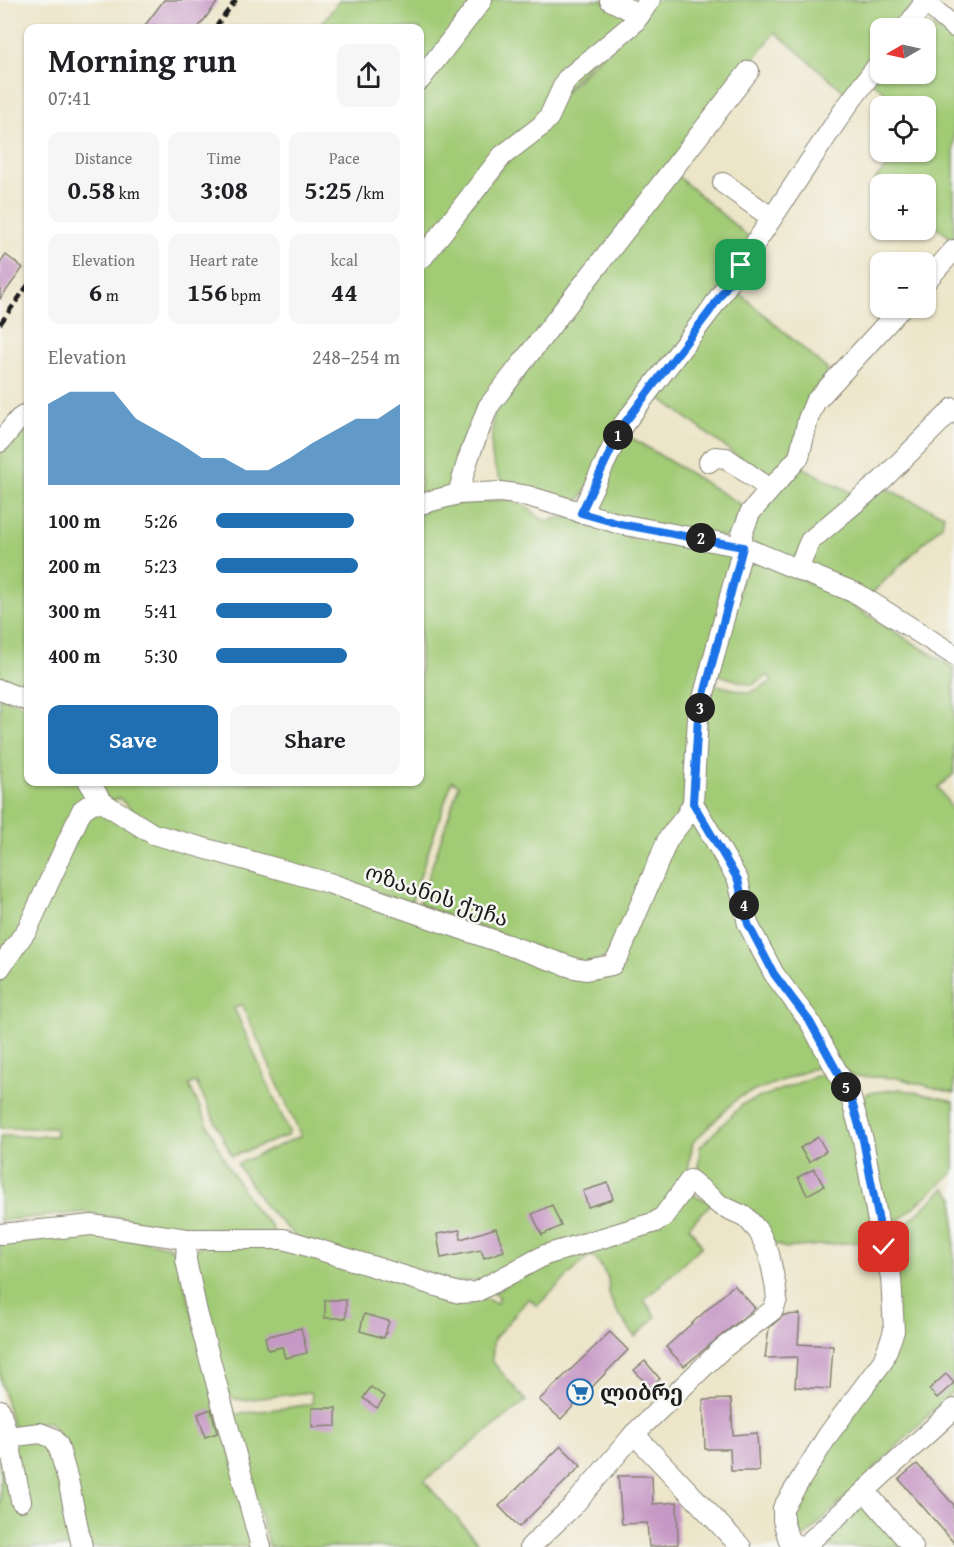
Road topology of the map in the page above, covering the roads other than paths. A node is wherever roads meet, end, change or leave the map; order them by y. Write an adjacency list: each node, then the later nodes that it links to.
1 (482, 0): 8 (street)
2 (610, 0): 4 (street)
3 (924, 1): 5 (street); 6 (street)
4 (645, 8): 13 (street)
5 (913, 18)
6 (954, 27)
7 (749, 71): 21 (street)
8 (424, 75)
9 (870, 75): 11 (street)
10 (723, 183): 11 (street)
11 (772, 218): 23 (street)
12 (954, 250): 14 (street)
13 (424, 256)
14 (936, 270)
15 (892, 318): 20 (street)
16 (954, 408): 25 (street)
17 (24, 416): 18 (street)
18 (0, 442)
19 (709, 462): 20 (street)
20 (770, 489): 24 (street)
21 (458, 494): 22 (street); 23 (street)
22 (424, 503)
23 (581, 513): 24 (street)
24 (743, 547): 25 (street); 31 (street)
25 (798, 569): 26 (street)
26 (954, 655)
27 (0, 690): 28 (street)
28 (24, 699)
29 (92, 786): 30 (street, ოზაანის ქუჩა)
30 (102, 802): 31 (street, ოზაანის ქუჩა); 32 (street)
31 (693, 803): 39 (street)
32 (0, 968)
33 (0, 1234): 34 (street)
34 (187, 1239): 37 (street); 42 (street)
35 (954, 1409): 39 (street)
36 (0, 1410): 38 (street)
37 (634, 1434): 43 (street); 44 (street)
38 (8, 1437): 40 (street); 41 (street)
39 (865, 1491): 45 (street)
40 (21, 1501)
41 (81, 1547)
42 (261, 1547)
43 (530, 1547)
44 (741, 1547)
45 (913, 1547)

